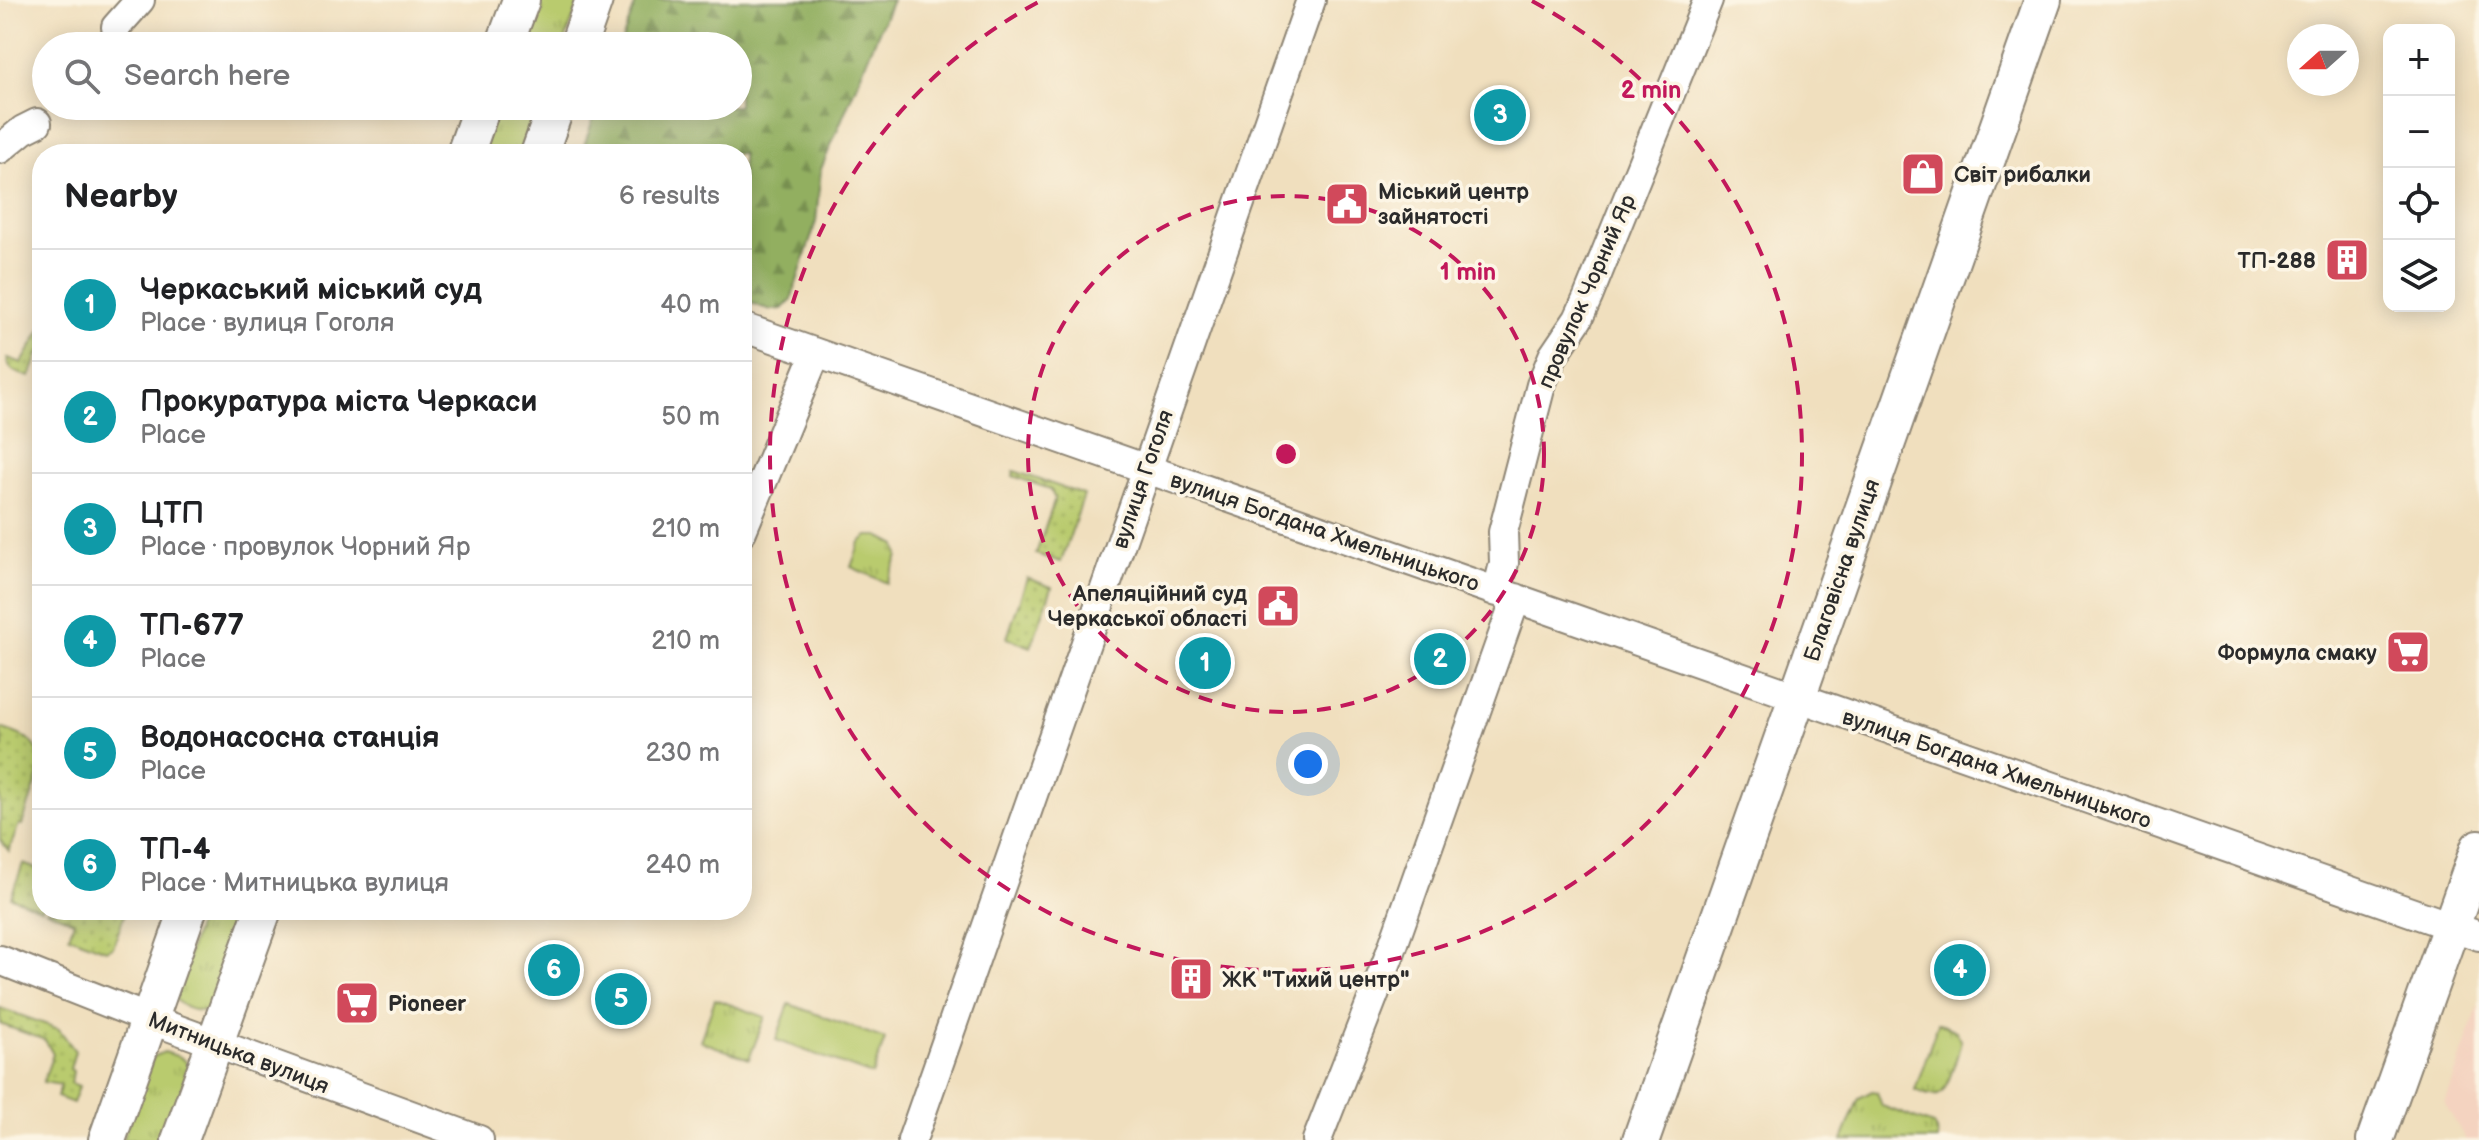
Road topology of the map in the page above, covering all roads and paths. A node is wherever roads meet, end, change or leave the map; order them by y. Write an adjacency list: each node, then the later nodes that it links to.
1 (140, 0): 7 (street)
2 (521, 0): 8 (main road)
3 (594, 0): 9 (main road)
4 (1311, 0): 18 (street, вулиця Гоголя)
5 (1708, 0): 20 (street, провулок Чорний Яр)
6 (2043, 0): 21 (main road, Благовісна вулиця)
7 (116, 27)
8 (509, 32)
9 (583, 32)
10 (477, 120): 13 (main road)
11 (551, 120): 14 (main road)
12 (37, 123): 15 (street)
13 (469, 144)
14 (543, 144)
15 (0, 149)
16 (752, 331): 17 (street, вулиця Богдана Хмельницького)
17 (816, 353): 18 (street, вулиця Богдана Хмельницького); 19 (street)
18 (1146, 468): 20 (street, вулиця Богдана Хмельницького); 32 (street, вулиця Гоголя)
19 (752, 507)
20 (1506, 595): 21 (street, вулиця Богдана Хмельницького); 33 (street)
21 (1796, 698): 25 (street, вулиця Богдана Хмельницького); 34 (main road, Благовісна вулиця)
22 (2479, 848): 25 (main road)
23 (184, 920): 27 (main road)
24 (259, 920): 28 (main road)
25 (2465, 931): 35 (main road)
26 (0, 960): 27 (street, Митницька вулиця)
27 (149, 1019): 28 (street, Митницька вулиця); 29 (main road)
28 (214, 1043): 30 (main road); 31 (street, Митницька вулиця)
29 (107, 1140)
30 (180, 1140)
31 (479, 1140)
32 (912, 1140)
33 (1317, 1140)
34 (1641, 1140)
35 (2375, 1140)

